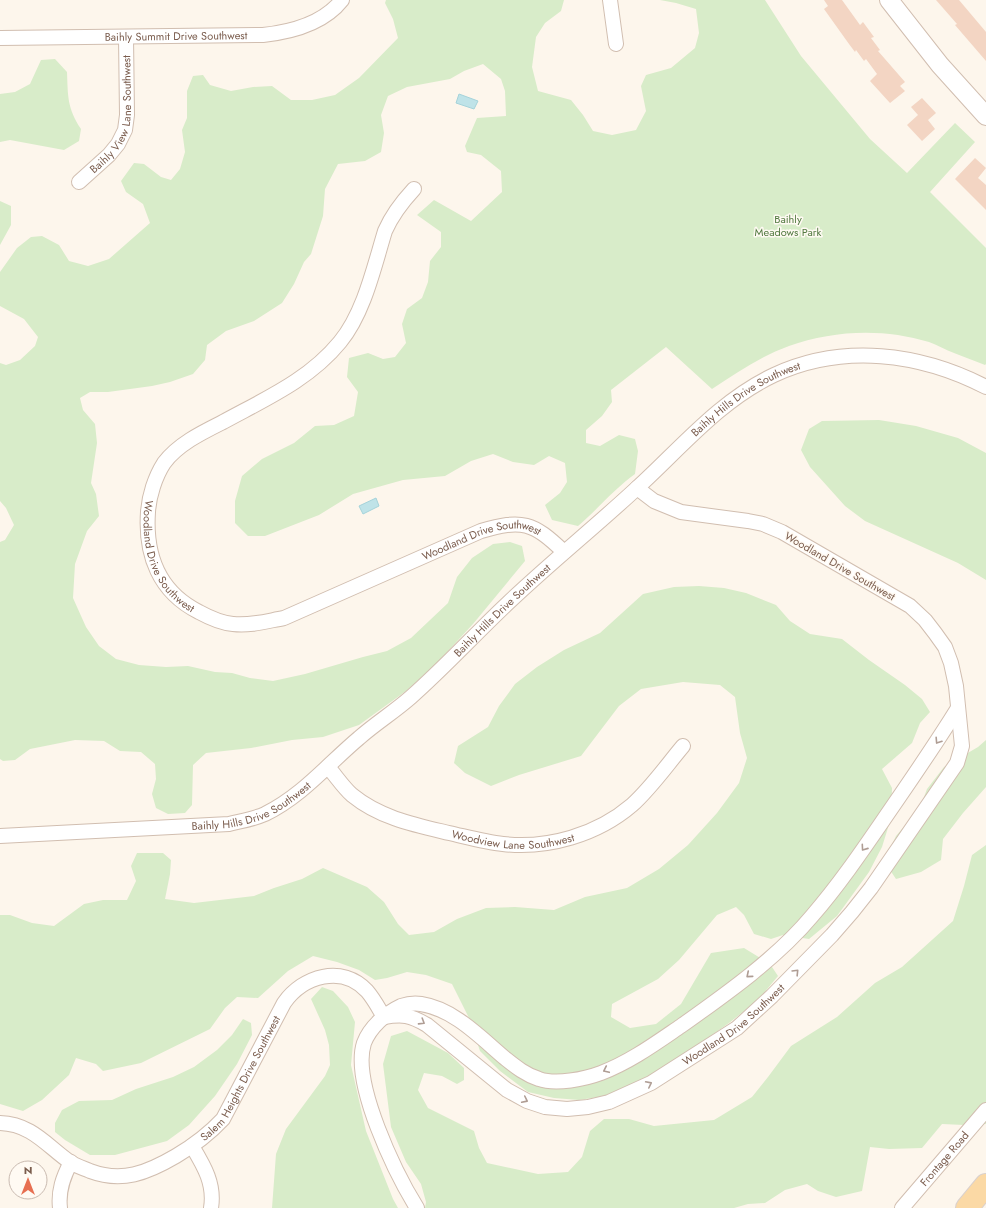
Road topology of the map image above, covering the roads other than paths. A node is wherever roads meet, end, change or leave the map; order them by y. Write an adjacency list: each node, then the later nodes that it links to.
1 (342, 0): 4 (street, Baihly Summit Drive Southwest)
2 (610, 0): 6 (street)
3 (889, 0): 7 (street)
4 (126, 37): 5 (street, Baihly Summit Drive Southwest); 8 (street, Baihly View Lane Southwest)
5 (0, 38)
6 (616, 44)
7 (986, 116)
8 (78, 182)
9 (414, 189): 12 (street, Woodland Drive Southwest)
10 (986, 387): 11 (street, Baihly Hills Drive Southwest)
11 (637, 488): 12 (street, Baihly Hills Drive Southwest); 13 (street, Woodland Drive Southwest)
12 (564, 552): 15 (street, Baihly Hills Drive Southwest)
13 (958, 708): 17 (street, one-way to 17); 17 (street, Woodland Drive Southwest, one-way to 13)
14 (683, 746): 15 (street, Woodview Lane Southwest)
15 (328, 767): 16 (street, Baihly Hills Drive Southwest)
16 (0, 836)
17 (384, 1017): 20 (street, Salem Heights Drive Southwest); 25 (street)
18 (986, 1110): 26 (street, Frontage Road)
19 (0, 1123): 21 (street, Salem Heights Drive Southwest)
20 (192, 1146): 21 (street, Salem Heights Drive Southwest); 24 (street)
21 (71, 1162): 23 (street)
22 (986, 1185): 27 (main road)
23 (60, 1208)
24 (211, 1208)
25 (417, 1208)
26 (902, 1208)
27 (967, 1208)

